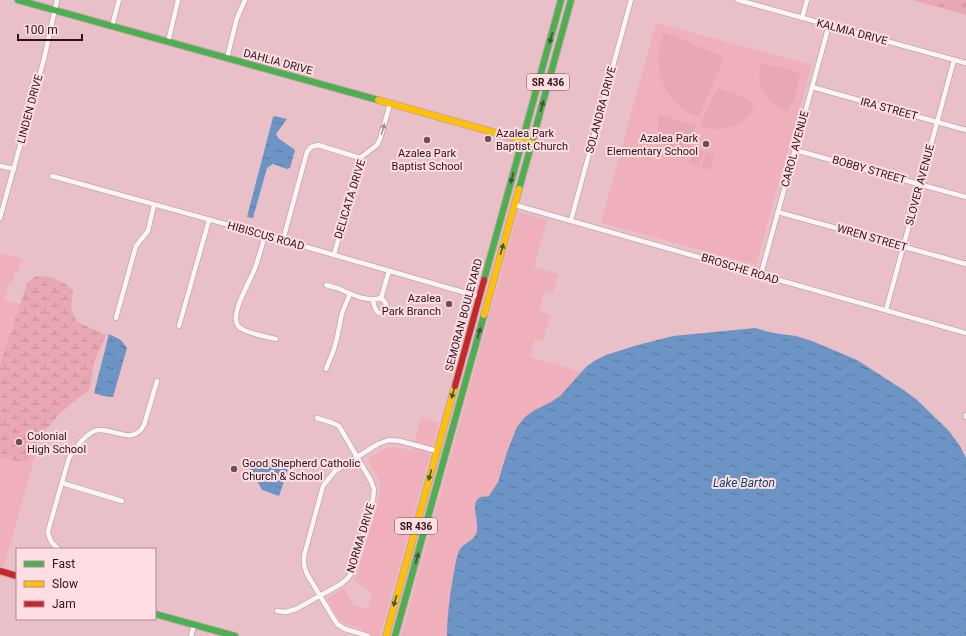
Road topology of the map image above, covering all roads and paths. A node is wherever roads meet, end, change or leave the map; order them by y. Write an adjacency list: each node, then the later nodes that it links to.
1 (18, 0): 12 (main road, DAHLIA DRIVE)
2 (58, 0): 12 (street, LINDEN DRIVE)
3 (118, 0): 15 (street)
4 (178, 0): 16 (street)
5 (245, 0): 17 (street)
6 (561, 0): 24 (main road, SEMORAN BOULEVARD / SR 436, one-way to 24)
7 (571, 0): 25 (main road, SEMORAN BOULEVARD / SR 436, one-way to 7)
8 (631, 0): 38 (street, SOLANDRA DRIVE)
9 (738, 0): 11 (street, KALMIA DRIVE)
10 (807, 0): 13 (street)
11 (747, 1): 13 (street, KALMIA DRIVE)
12 (55, 11): 15 (main road, DAHLIA DRIVE); 29 (street, LINDEN DRIVE)
13 (802, 18): 14 (street, KALMIA DRIVE)
14 (829, 25): 18 (street, KALMIA DRIVE); 20 (street, CAROL AVENUE)
15 (112, 26): 16 (main road, DAHLIA DRIVE)
16 (168, 42): 17 (main road, DAHLIA DRIVE)
17 (227, 58): 21 (main road, DAHLIA DRIVE)
18 (954, 60): 19 (street, KALMIA DRIVE); 22 (street, SLOVER AVENUE)
19 (966, 63)
20 (812, 87): 22 (street, IRA STREET); 26 (street, CAROL AVENUE)
21 (390, 104): 24 (main road, DAHLIA DRIVE); 27 (street, DELICATA DRIVE, one-way to 21)
22 (937, 122): 23 (street, IRA STREET); 31 (street, SLOVER AVENUE)
23 (966, 130)
24 (522, 141): 25 (main road, DAHLIA DRIVE); 45 (main road, SEMORAN BOULEVARD / SR 436, one-way to 45)
25 (532, 143): 34 (main road, SEMORAN BOULEVARD / SR 436)
26 (795, 150): 31 (street, BOBBY STREET); 35 (street, CAROL AVENUE)
27 (360, 158): 40 (street); 42 (street, DELICATA DRIVE)
28 (0, 166): 29 (street)
29 (14, 169): 36 (street, LINDEN DRIVE)
30 (52, 176): 33 (street, HIBISCUS ROAD)
31 (920, 184): 32 (street, BOBBY STREET); 41 (street, SLOVER AVENUE)
32 (966, 197)
33 (154, 205): 37 (street, HIBISCUS ROAD); 54 (street)
34 (515, 205): 38 (street, BROSCHE ROAD); 49 (main road, SEMORAN BOULEVARD / SR 436, one-way to 34)
35 (778, 212): 41 (street, WREN STREET); 46 (street, CAROL AVENUE)
36 (0, 218)
37 (209, 220): 39 (street, HIBISCUS ROAD); 56 (street)
38 (571, 220): 46 (street, BROSCHE ROAD)
39 (265, 235): 40 (street, HIBISCUS ROAD); 58 (street)
40 (282, 240): 42 (street, HIBISCUS ROAD)
41 (903, 247): 43 (street, WREN STREET); 53 (street, SLOVER AVENUE)
42 (334, 255): 44 (street, HIBISCUS ROAD)
43 (966, 264)
44 (389, 271): 50 (street, HIBISCUS ROAD); 51 (street)
45 (486, 274): 49 (main road); 50 (main road, SEMORAN BOULEVARD / SR 436)
46 (761, 274): 53 (street, BROSCHE ROAD)
47 (326, 285): 48 (street)
48 (350, 294): 52 (street); 59 (street)
49 (489, 296): 55 (main road, SEMORAN BOULEVARD / SR 436)
50 (480, 297): 55 (main road); 62 (main road, SEMORAN BOULEVARD / SR 436, one-way to 62)
51 (381, 298): 52 (street); 52 (street)
52 (373, 300)
53 (886, 310): 57 (street, BROSCHE ROAD)
54 (116, 318)
55 (483, 320): 64 (main road, SEMORAN BOULEVARD / SR 436, one-way to 55)
56 (180, 326)
57 (966, 332)
58 (276, 339)
59 (326, 369)
60 (157, 381): 67 (street)
61 (317, 418): 65 (street, NORMA DRIVE)
62 (440, 438): 63 (main road, SEMORAN BOULEVARD / SR 436); 64 (main road)
63 (437, 451): 65 (street); 66 (main road); 79 (main road, SEMORAN BOULEVARD / SR 436, one-way to 79)
64 (446, 453): 66 (main road, SEMORAN BOULEVARD / SR 436)
65 (358, 457): 72 (street, NORMA DRIVE); 72 (street)
66 (442, 467): 80 (main road, SEMORAN BOULEVARD / SR 436, one-way to 66)
67 (62, 483): 68 (street); 69 (street)
68 (122, 501)
69 (57, 548)
70 (0, 571): 71 (main road)
71 (16, 576)
72 (320, 596): 73 (street, NORMA DRIVE); 78 (street)
73 (278, 611)
74 (156, 614): 75 (main road)
75 (194, 625): 76 (street); 77 (main road)
76 (191, 636)
77 (235, 636)
78 (368, 636)
79 (386, 636)
80 (395, 636)

